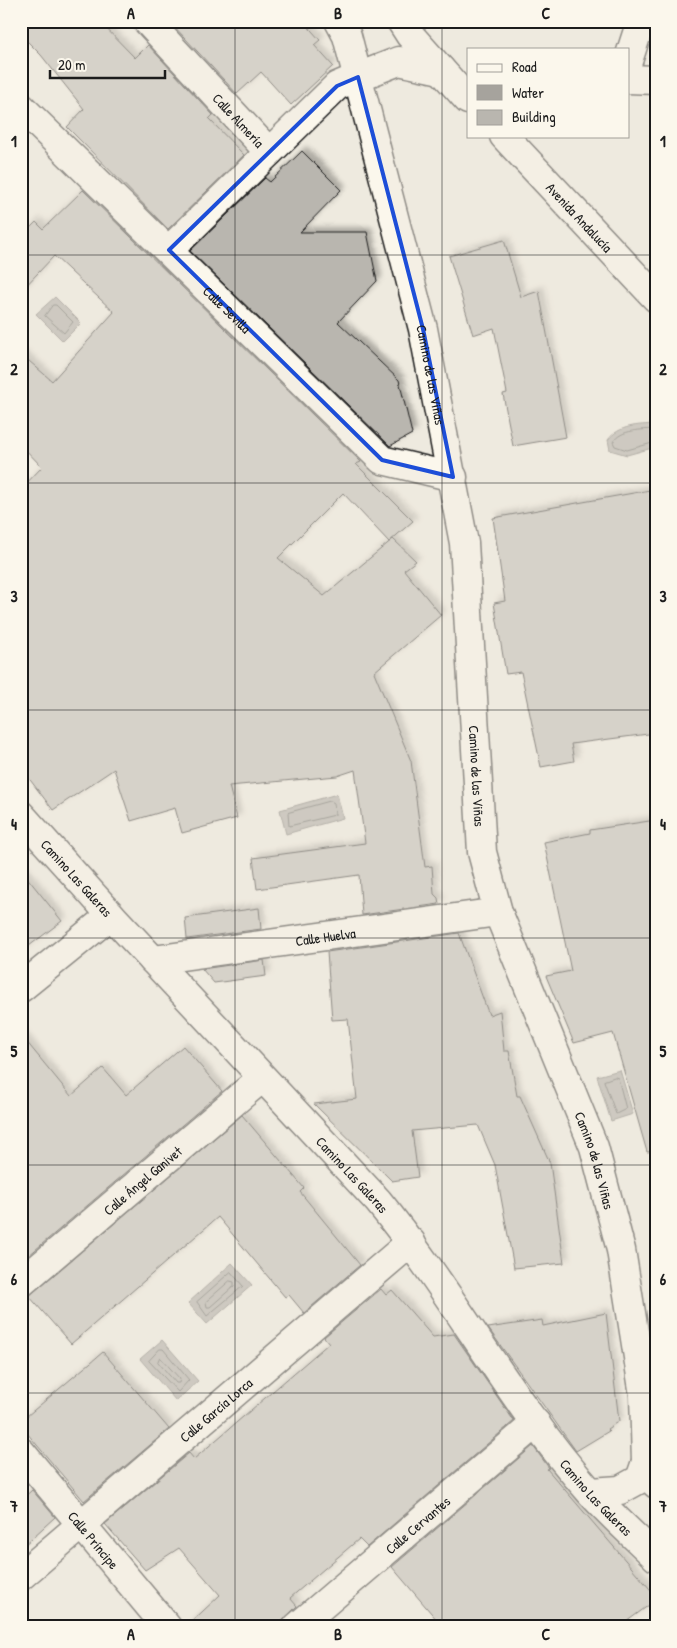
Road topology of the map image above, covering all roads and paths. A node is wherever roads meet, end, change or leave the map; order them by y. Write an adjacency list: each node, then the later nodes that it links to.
1 (147, 21): 14 (street, Calle Almería)
2 (401, 21): 6 (street)
3 (640, 21): 5 (street)
4 (345, 26): 7 (street, Camino de las Viñas)
5 (630, 54)
6 (441, 70): 7 (street, Calle Almería); 10 (street)
7 (358, 77): 14 (street, Calle Almería); 18 (street, Camino de las Viñas)
8 (630, 79): 9 (street)
9 (656, 80)
10 (467, 96)
11 (21, 107): 16 (street, Calle Sevilla)
12 (506, 138): 15 (street, Avenida Andalucía)
13 (534, 138): 15 (street)
14 (268, 152): 16 (street, Calle Almería)
15 (531, 164): 17 (street, Avenida Andalucía)
16 (168, 250): 18 (street, Calle Sevilla)
17 (656, 298)
18 (453, 477): 20 (street, Camino de las Viñas)
19 (21, 815): 21 (street, Camino Las Galeras)
20 (498, 912): 22 (street, Calle Huelva); 27 (street, Camino de las Viñas)
21 (110, 915): 22 (street, Camino Las Galeras); 23 (street)
22 (153, 960): 24 (street, Camino Las Galeras)
23 (21, 988)
24 (262, 1078): 25 (street, Camino Las Galeras); 26 (street, Calle Ángel Ganivet)
25 (411, 1242): 28 (street, Camino Las Galeras); 32 (street, Calle García Lorca)
26 (21, 1283)
27 (650, 1393): 30 (street, Camino de las Viñas)
28 (536, 1423): 31 (street, Camino Las Galeras); 36 (street, Calle Cervantes)
29 (21, 1452): 32 (street, Calle Príncipe)
30 (651, 1473): 31 (street)
31 (591, 1492): 33 (street, Camino Las Galeras)
32 (81, 1526): 34 (street, Calle García Lorca); 35 (street, Calle Príncipe)
33 (656, 1557)
34 (21, 1576)
35 (167, 1627)
36 (296, 1627)

